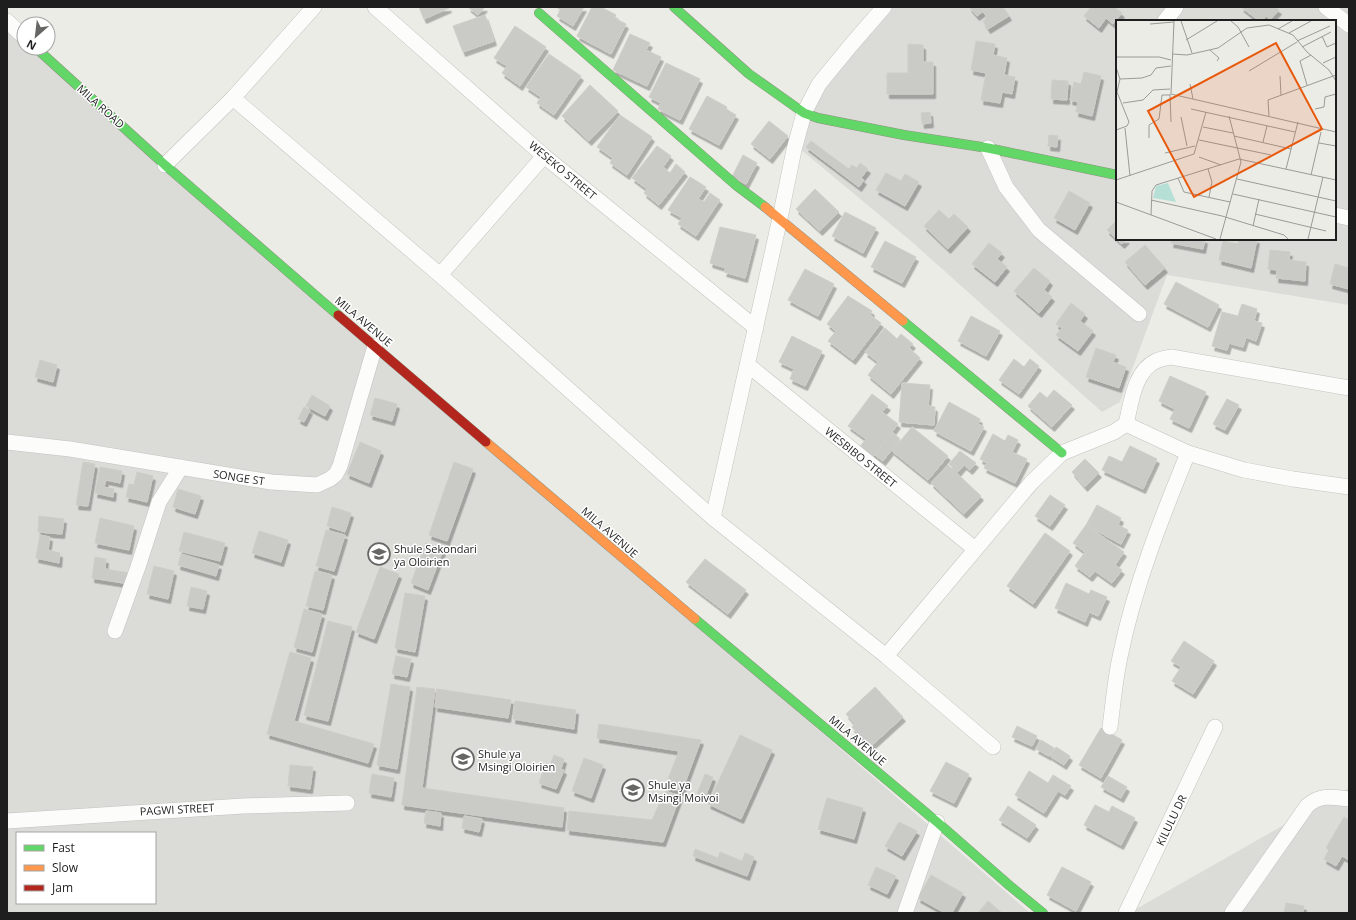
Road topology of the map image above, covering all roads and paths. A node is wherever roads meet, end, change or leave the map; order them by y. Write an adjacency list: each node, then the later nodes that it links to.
1 (314, 7): 13 (street)
2 (375, 7): 16 (street, WESEKO STREET)
3 (674, 7): 14 (street)
4 (884, 7): 14 (street)
5 (1176, 7): 8 (street)
6 (1326, 7): 10 (street)
7 (539, 13): 20 (street)
8 (1166, 20)
9 (7, 21): 11 (street)
10 (1349, 25)
11 (16, 29)
12 (45, 56): 17 (street, MILA ROAD)
13 (233, 98): 17 (street); 22 (street)
14 (804, 113): 15 (street); 20 (street)
15 (988, 148): 18 (street); 23 (street)
16 (544, 156): 22 (street); 24 (street, WESEKO STREET)
17 (165, 165): 25 (street, MILA AVENUE)
18 (1116, 175)
19 (1336, 215): 21 (street)
20 (780, 218): 24 (street); 30 (street)
21 (1349, 218)
22 (440, 275): 34 (street)
23 (1139, 314)
24 (756, 328): 26 (street)
25 (375, 346): 32 (street, SONGE ST); 44 (street, MILA AVENUE)
26 (748, 365): 34 (street); 35 (street, WESBIBO STREET)
27 (1349, 388): 28 (street)
28 (1126, 424): 30 (street); 31 (street)
29 (7, 442): 32 (street, SONGE ST)
30 (1062, 453): 35 (street)
31 (1188, 453): 33 (street); 38 (street)
32 (181, 467): 36 (street)
33 (1349, 487)
34 (713, 518): 37 (street)
35 (975, 549): 37 (street)
36 (115, 631)
37 (886, 656): 40 (street)
38 (1110, 727)
39 (1215, 728): 47 (street, KILULU DR)
40 (993, 747)
41 (1349, 799): 48 (street)
42 (347, 803): 43 (street, PAGWI STREET)
43 (7, 821)
44 (937, 822): 45 (street); 46 (street, MILA AVENUE)
45 (905, 913)
46 (1043, 913)
47 (1126, 913)
48 (1232, 913)

